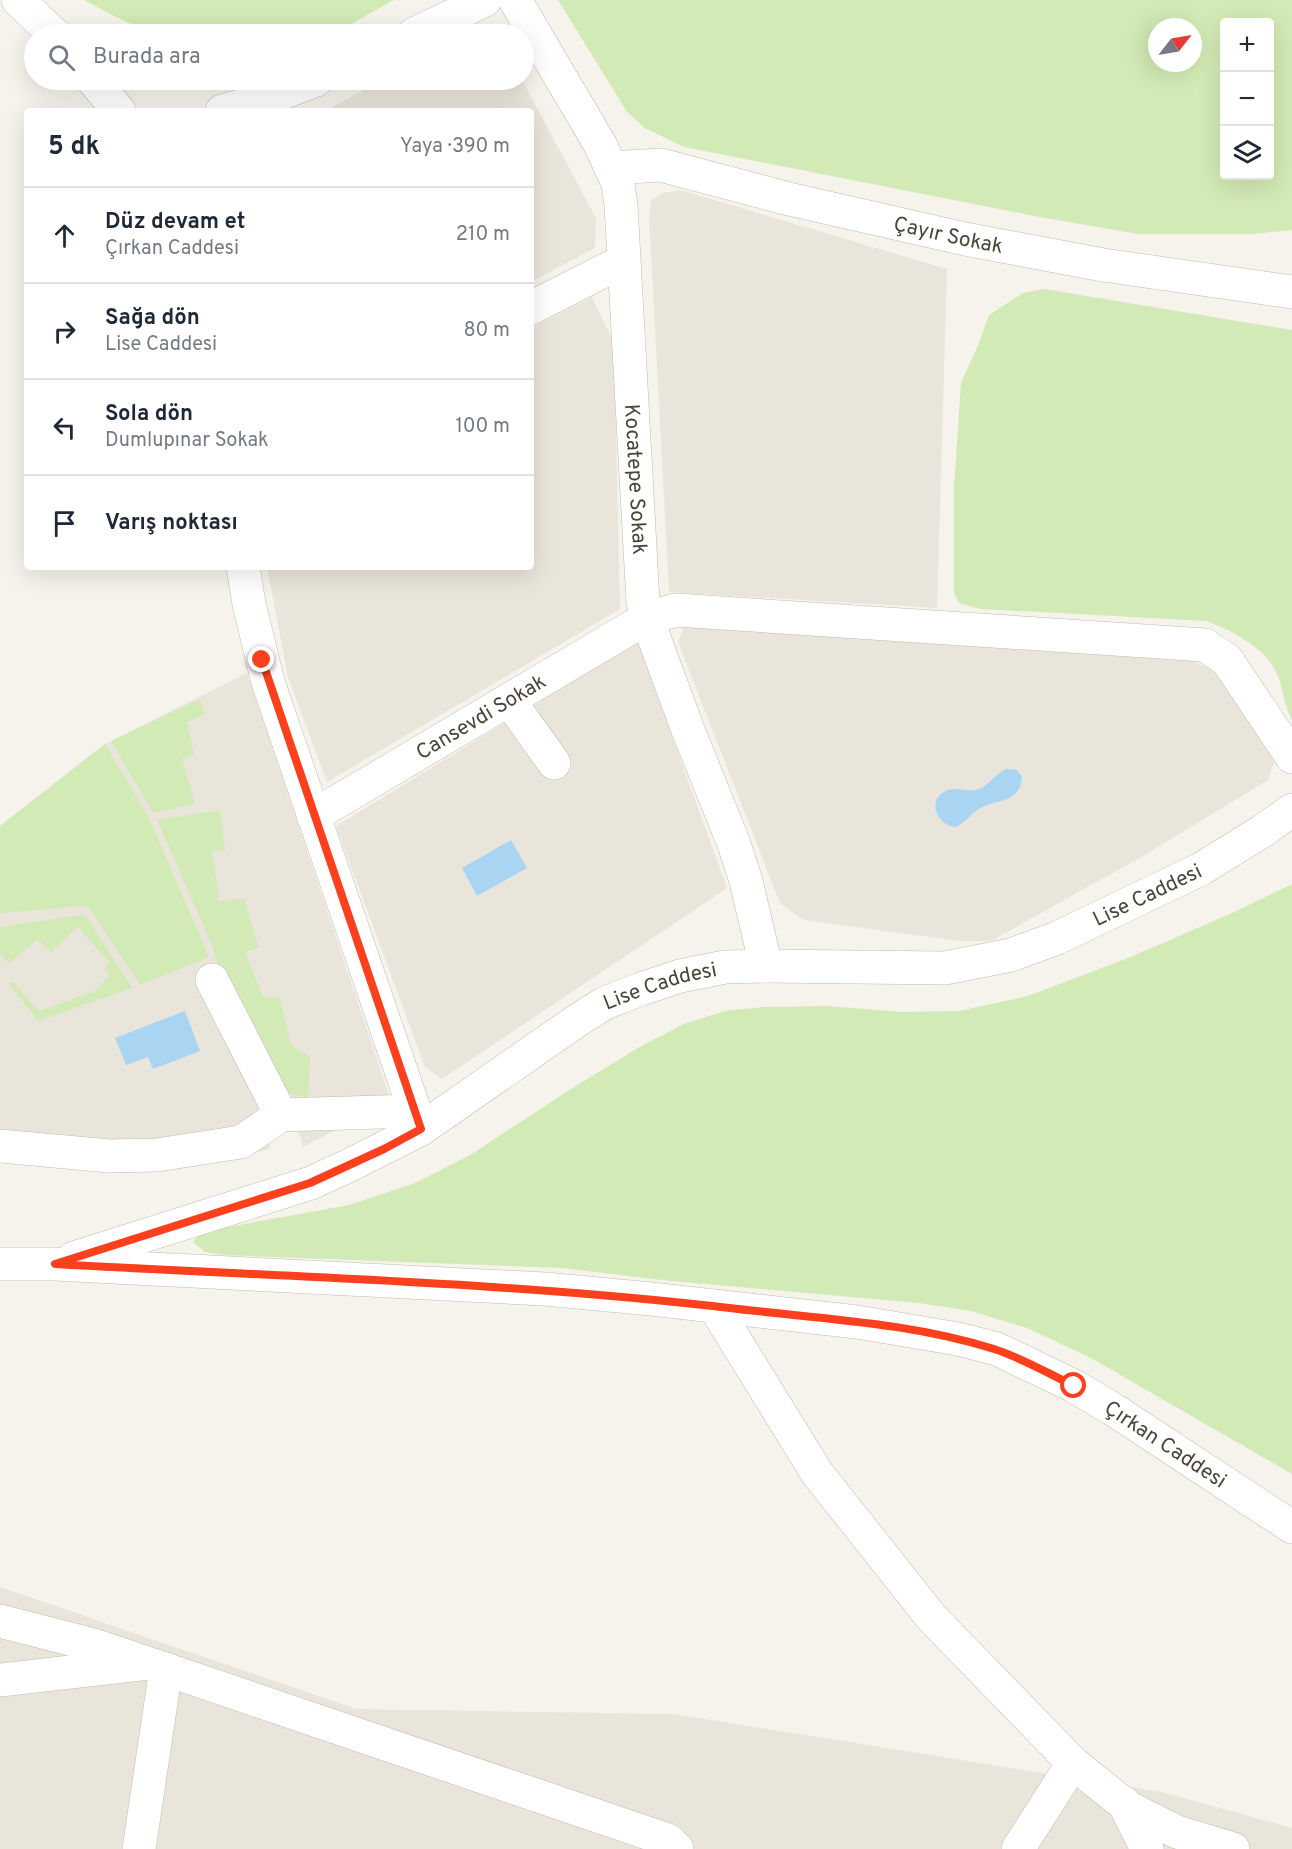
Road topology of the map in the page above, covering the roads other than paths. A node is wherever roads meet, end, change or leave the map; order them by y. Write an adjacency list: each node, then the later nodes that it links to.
1 (18, 0): 4 (street)
2 (484, 0): 5 (street)
3 (515, 0): 6 (street, Kocatepe Sokak)
4 (43, 24)
5 (435, 24)
6 (529, 24)
7 (534, 32): 12 (street, Kocatepe Sokak)
8 (101, 90): 10 (street)
9 (290, 90): 11 (street)
10 (116, 108)
11 (233, 108)
12 (611, 168): 13 (street, Kocatepe Sokak); 14 (street, Çayır Sokak)
13 (623, 261): 15 (street); 17 (street, Kocatepe Sokak)
14 (1292, 292)
15 (534, 306)
16 (243, 570): 22 (street)
17 (647, 618): 18 (street, Cansevdi Sokak); 19 (street, Cansevdi Sokak); 23 (street, Kocatepe Sokak)
18 (509, 700): 20 (street); 22 (street, Cansevdi Sokak)
19 (1292, 757)
20 (554, 763)
21 (1292, 810): 23 (street, Lise Caddesi)
22 (313, 816): 26 (street)
23 (766, 966): 26 (street, Lise Caddesi)
24 (212, 980): 25 (street)
25 (281, 1115): 26 (street); 27 (street)
26 (418, 1120): 29 (street, Lise Caddesi)
27 (0, 1146)
28 (0, 1263): 29 (street, Çırkan Caddesi)
29 (55, 1264): 30 (street, Çırkan Caddesi)
30 (714, 1306): 31 (street, Çırkan Caddesi); 35 (street)
31 (1289, 1524)
32 (0, 1622): 33 (street)
33 (157, 1666): 34 (street); 37 (street); 38 (street)
34 (0, 1680)
35 (1074, 1762): 36 (street); 39 (street)
36 (1124, 1803): 40 (street); 41 (street)
37 (139, 1849)
38 (677, 1849)
39 (1018, 1849)
40 (1147, 1849)
41 (1233, 1849)

